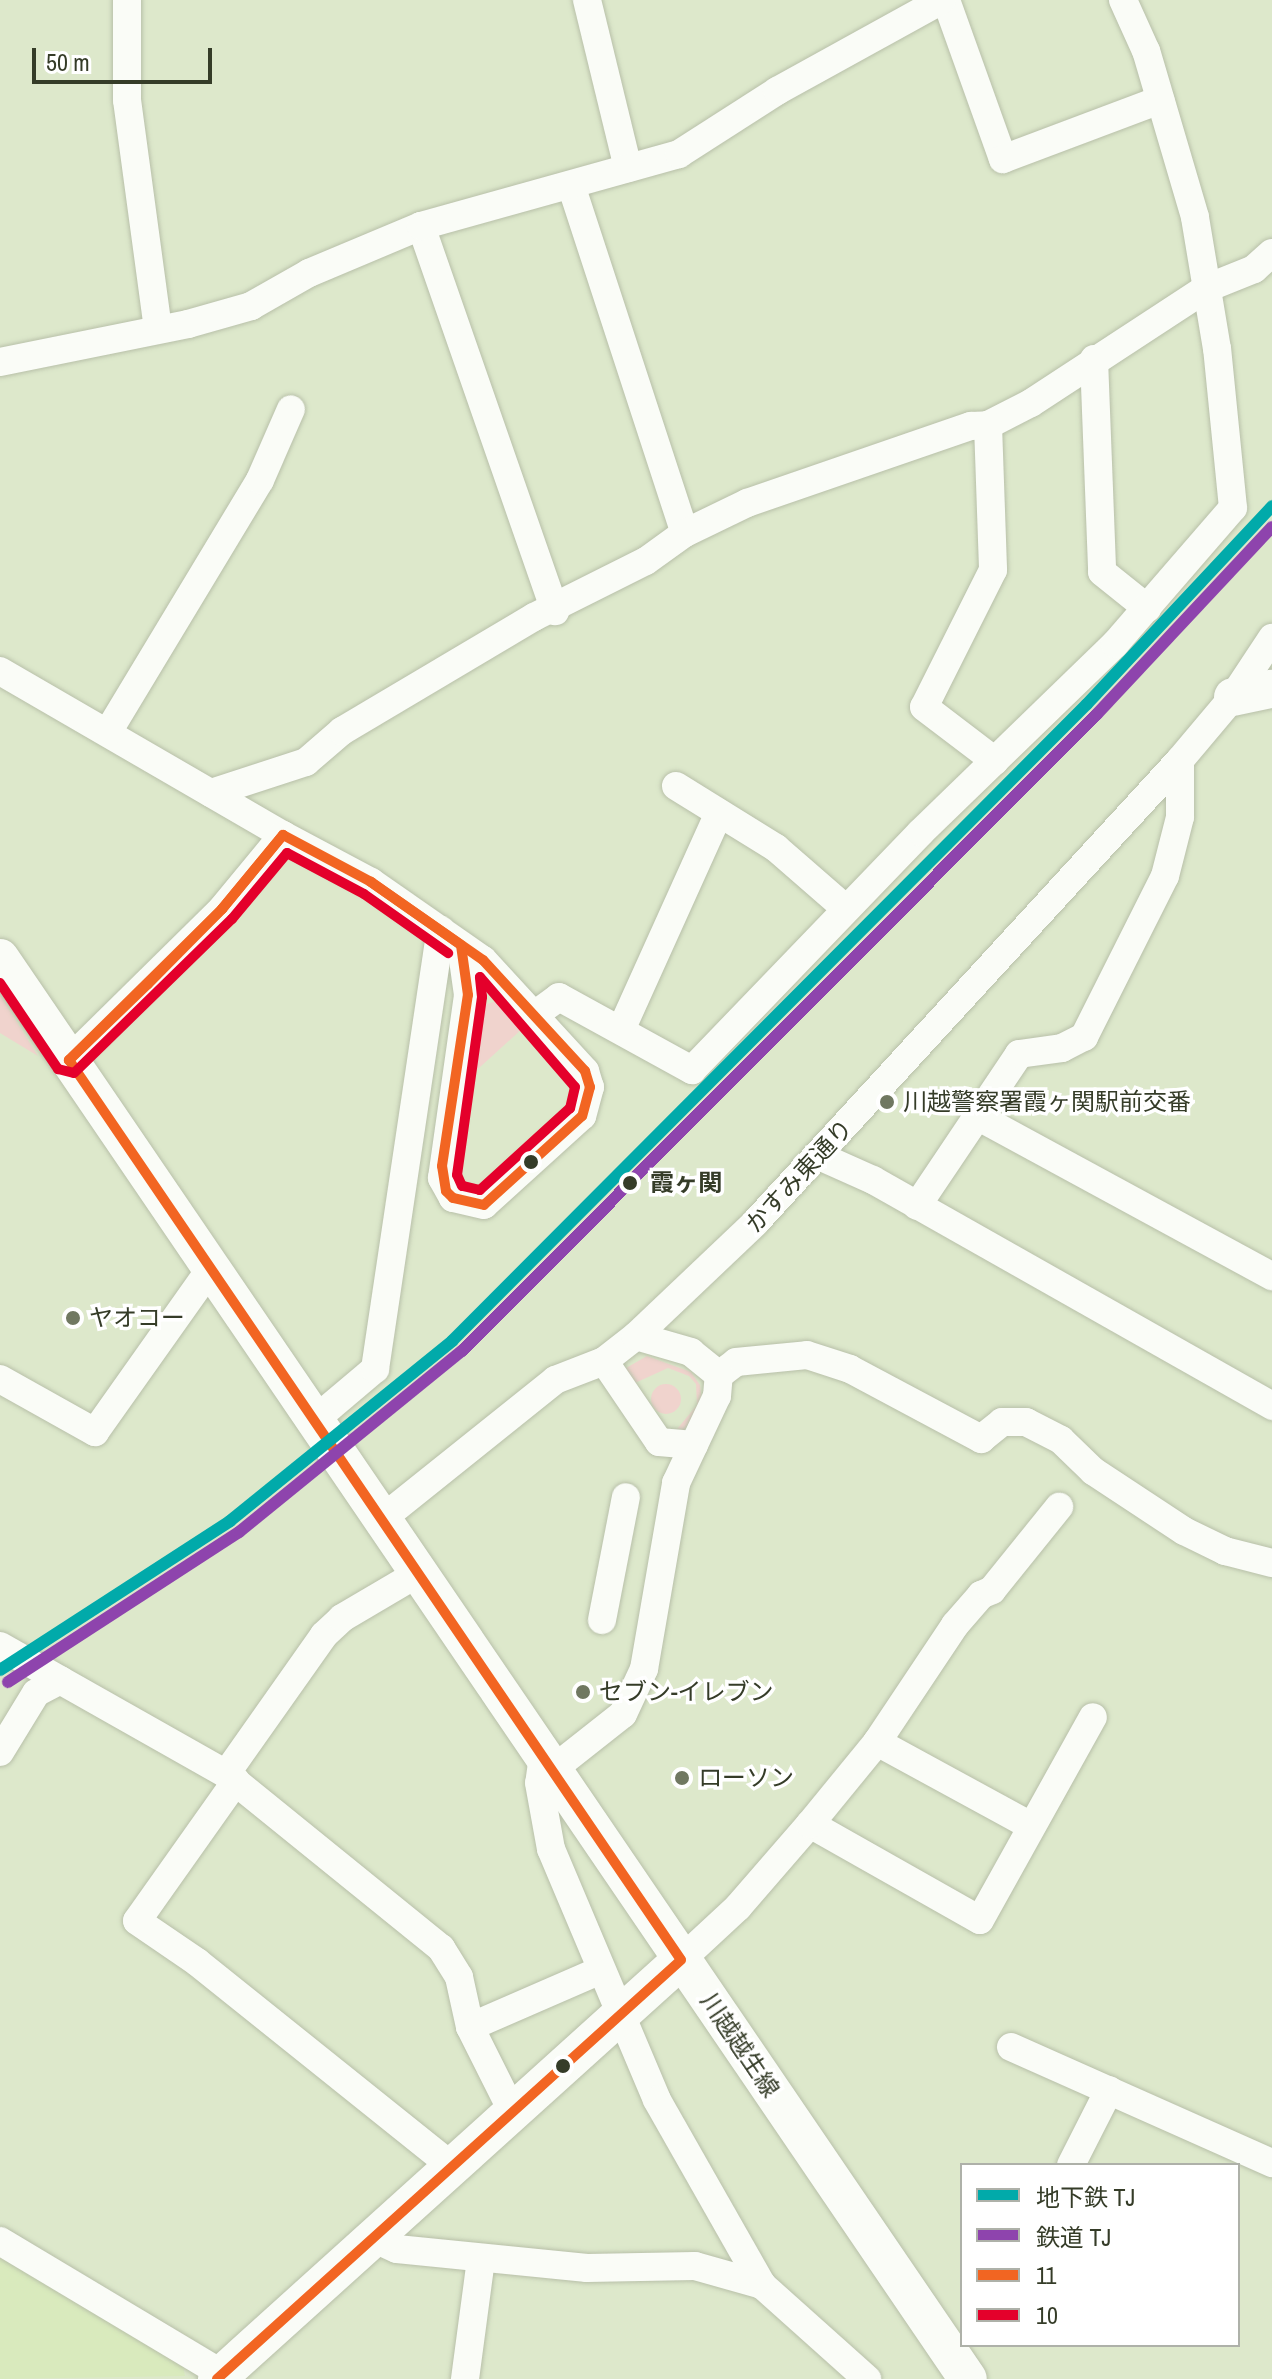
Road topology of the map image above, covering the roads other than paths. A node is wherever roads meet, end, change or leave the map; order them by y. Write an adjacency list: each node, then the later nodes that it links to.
1 (127, 0): 11 (street)
2 (587, 0): 6 (street)
3 (944, 0): 5 (street); 6 (street)
4 (1123, 0): 5 (street)
5 (1160, 100): 10 (street)
6 (628, 168): 7 (street)
7 (571, 185): 8 (street); 16 (street)
8 (421, 226): 11 (street); 18 (street)
9 (1272, 253): 10 (street)
10 (1207, 288): 12 (street); 17 (street)
11 (158, 329): 13 (street)
12 (1094, 359): 15 (street); 17 (street)
13 (0, 362)
14 (291, 409): 23 (street)
15 (988, 425): 16 (street); 25 (street)
16 (685, 533): 18 (street)
17 (1147, 608): 25 (street)
18 (555, 611): 27 (street)
19 (1272, 638): 22 (street, かすみ東通り)
20 (0, 671): 23 (street)
21 (1272, 689): 22 (main road)
22 (1233, 697): 24 (street, かすみ東通り)
23 (108, 732): 27 (street)
24 (1180, 760): 36 (street); 37 (street, かすみ東通り)
25 (995, 761): 30 (street)
26 (676, 786): 28 (street)
27 (211, 793): 29 (street)
28 (719, 813): 30 (street); 34 (street)
29 (283, 835): 31 (street); 35 (street)
30 (845, 908): 34 (street)
31 (451, 937): 33 (street); 33 (street); 46 (street)
32 (0, 958): 35 (main road, 川越越生線)
33 (533, 1016): 34 (street)
34 (621, 1030)
35 (69, 1060): 39 (main road, 川越越生線)
36 (975, 1115): 38 (street); 40 (street)
37 (819, 1156): 38 (street); 41 (street, かすみ東通り)
38 (917, 1206): 45 (street)
39 (211, 1268): 44 (street); 46 (main road, 川越越生線)
40 (1272, 1276)
41 (636, 1336): 42 (street, かすみ東通り); 43 (street)
42 (604, 1361): 47 (street); 50 (street, かすみ東通り)
43 (719, 1375): 47 (street); 51 (street)
44 (0, 1379)
45 (1272, 1406)
46 (317, 1418): 50 (main road, 川越越生線)
47 (694, 1445): 59 (street)
48 (626, 1497): 53 (street)
49 (1059, 1507): 57 (street)
50 (383, 1518): 52 (main road, 川越越生線)
51 (1272, 1563)
52 (420, 1572): 59 (main road, 川越越生線); 60 (street)
53 (602, 1620)
54 (0, 1646): 55 (street)
55 (60, 1680): 58 (street); 60 (street)
56 (1093, 1717): 62 (street)
57 (877, 1742): 61 (street); 62 (street)
58 (0, 1752)
59 (548, 1763): 63 (main road, 川越越生線); 64 (street)
60 (231, 1778): 66 (street); 72 (street)
61 (810, 1824): 62 (street); 63 (street)
62 (1031, 1826)
63 (681, 1960): 65 (main road); 77 (main road, 川越越生線)
64 (599, 1971): 65 (street); 66 (street)
65 (622, 2013): 69 (main road); 76 (street)
66 (470, 2027): 69 (street)
67 (1011, 2047): 68 (street)
68 (1109, 2090): 70 (street); 71 (street)
69 (512, 2111): 72 (main road)
70 (1072, 2163)
71 (1272, 2163)
72 (452, 2166): 73 (main road)
73 (373, 2238): 75 (street); 78 (main road)
74 (0, 2241): 78 (street)
75 (481, 2259): 76 (street); 79 (street)
76 (762, 2285): 80 (street)
77 (966, 2363)
78 (223, 2377)
79 (465, 2379)
80 (867, 2379)

